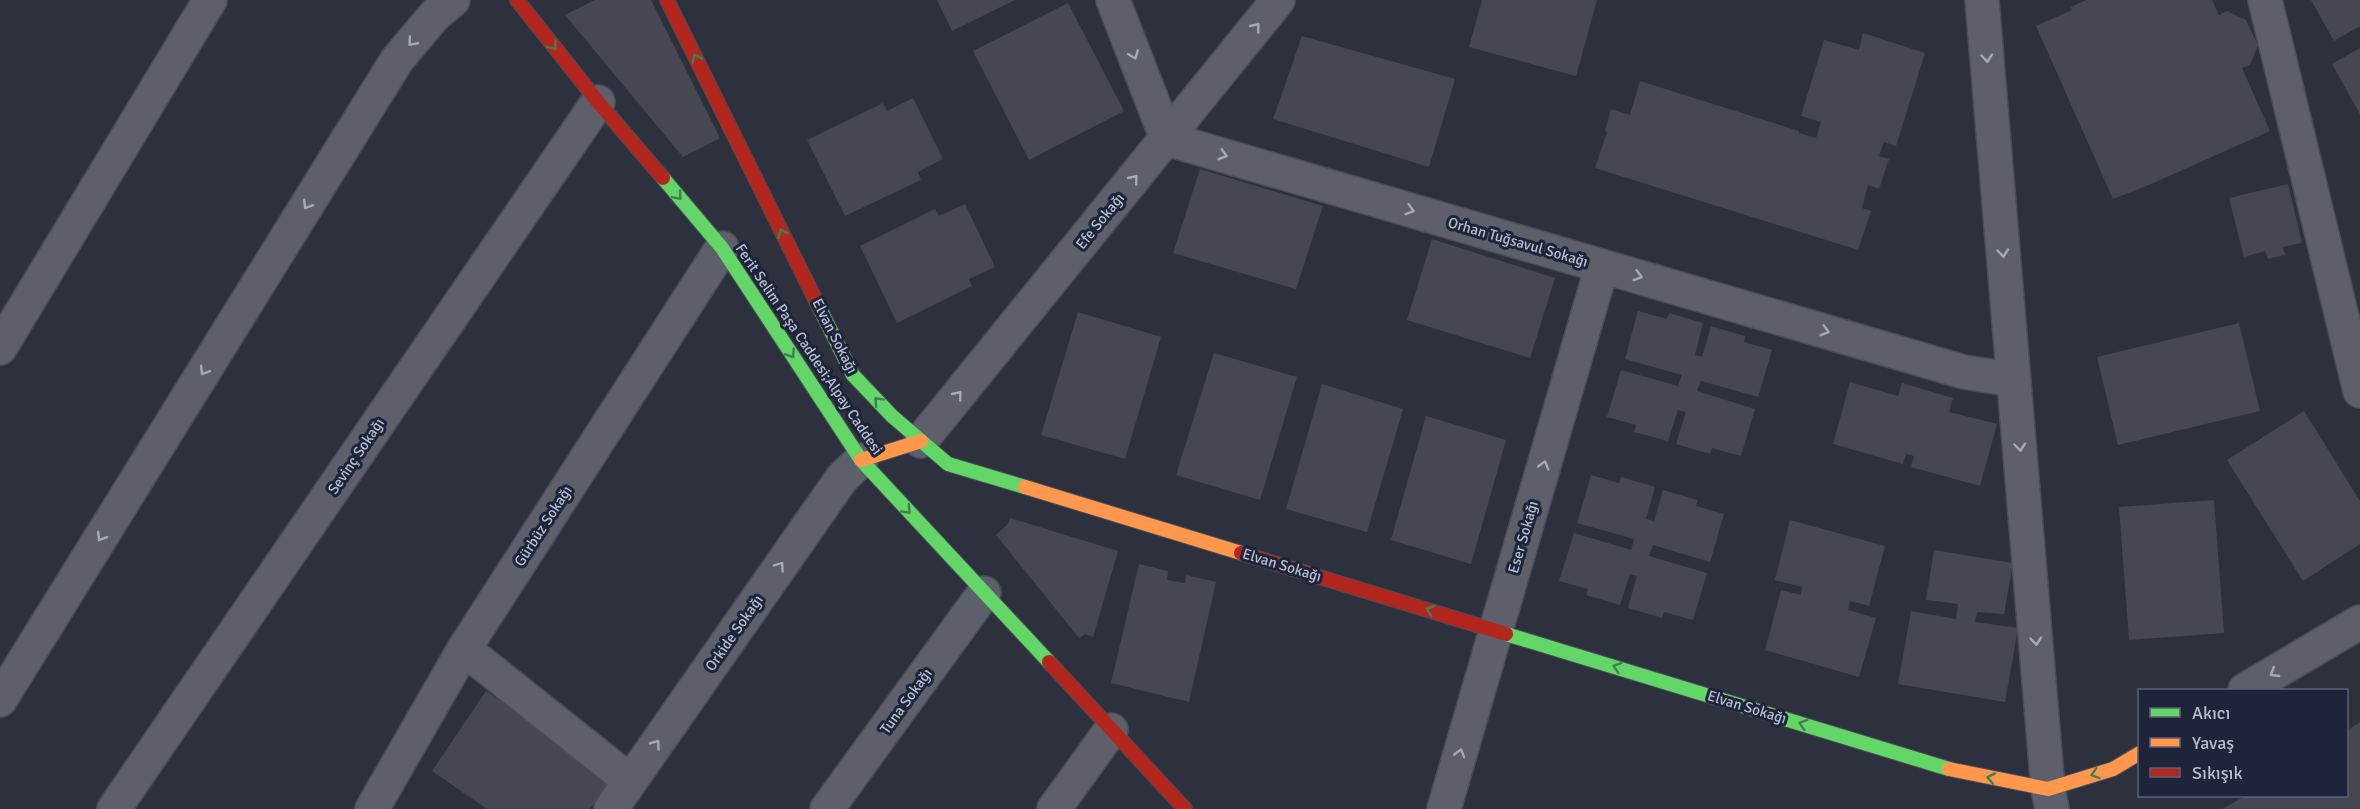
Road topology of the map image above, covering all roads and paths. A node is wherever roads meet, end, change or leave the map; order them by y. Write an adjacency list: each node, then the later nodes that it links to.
1 (210, 0): 13 (street)
2 (453, 0): 23 (street, one-way to 23)
3 (517, 0): 9 (street, Ferit Selim Paşa Caddesi;Alpay Caddesi, one-way to 9)
4 (667, 0): 16 (street, Elvan Sokağı, one-way to 4)
5 (1113, 0): 10 (street, one-way to 10)
6 (1278, 0): 10 (street, Efe Sokağı, one-way to 6)
7 (1982, 0): 14 (street, one-way to 14)
8 (2265, 0): 15 (street)
9 (598, 102): 11 (street, Ferit Selim Paşa Caddesi;Alpay Caddesi, one-way to 11); 28 (street, Sevinç Sokağı)
10 (1167, 139): 12 (street, Orhan Tuğsavul Sokağı, one-way to 12); 16 (street, Efe Sokağı, one-way to 10)
11 (722, 248): 17 (street, Ferit Selim Paşa Caddesi;Alpay Caddesi, one-way to 17); 21 (street, Gürbüz Sokağı)
12 (1602, 266): 14 (street, Orhan Tuğsavul Sokağı, one-way to 14); 20 (street, Eser Sokağı, one-way to 12)
13 (0, 348)
14 (2014, 380): 27 (street, one-way to 27)
15 (2360, 391)
16 (921, 441): 17 (street); 20 (street, Elvan Sokağı, one-way to 16)
17 (861, 460): 18 (street, Ferit Selim Paşa Caddesi;Alpay Caddesi, one-way to 18); 26 (street, Orkide Sokağı, one-way to 17)
18 (984, 593): 24 (street, Ferit Selim Paşa Caddesi;Alpay Caddesi); 31 (street, Tuna Sokağı)
19 (2360, 622): 22 (street, one-way to 22)
20 (1496, 630): 27 (street, Elvan Sokağı, one-way to 20); 34 (street, Eser Sokağı, one-way to 20)
21 (464, 649): 26 (street); 29 (street, Gürbüz Sokağı)
22 (2247, 689)
23 (0, 700)
24 (1112, 730): 32 (street); 33 (street, Ferit Selim Paşa Caddesi;Alpay Caddesi)
25 (2138, 754): 27 (street, Elvan Sokağı, one-way to 27)
26 (630, 781): 30 (street, Orkide Sokağı)
27 (2050, 799)
28 (114, 809)
29 (372, 809)
30 (611, 809)
31 (827, 809)
32 (1054, 809)
33 (1185, 809)
34 (1444, 809)

